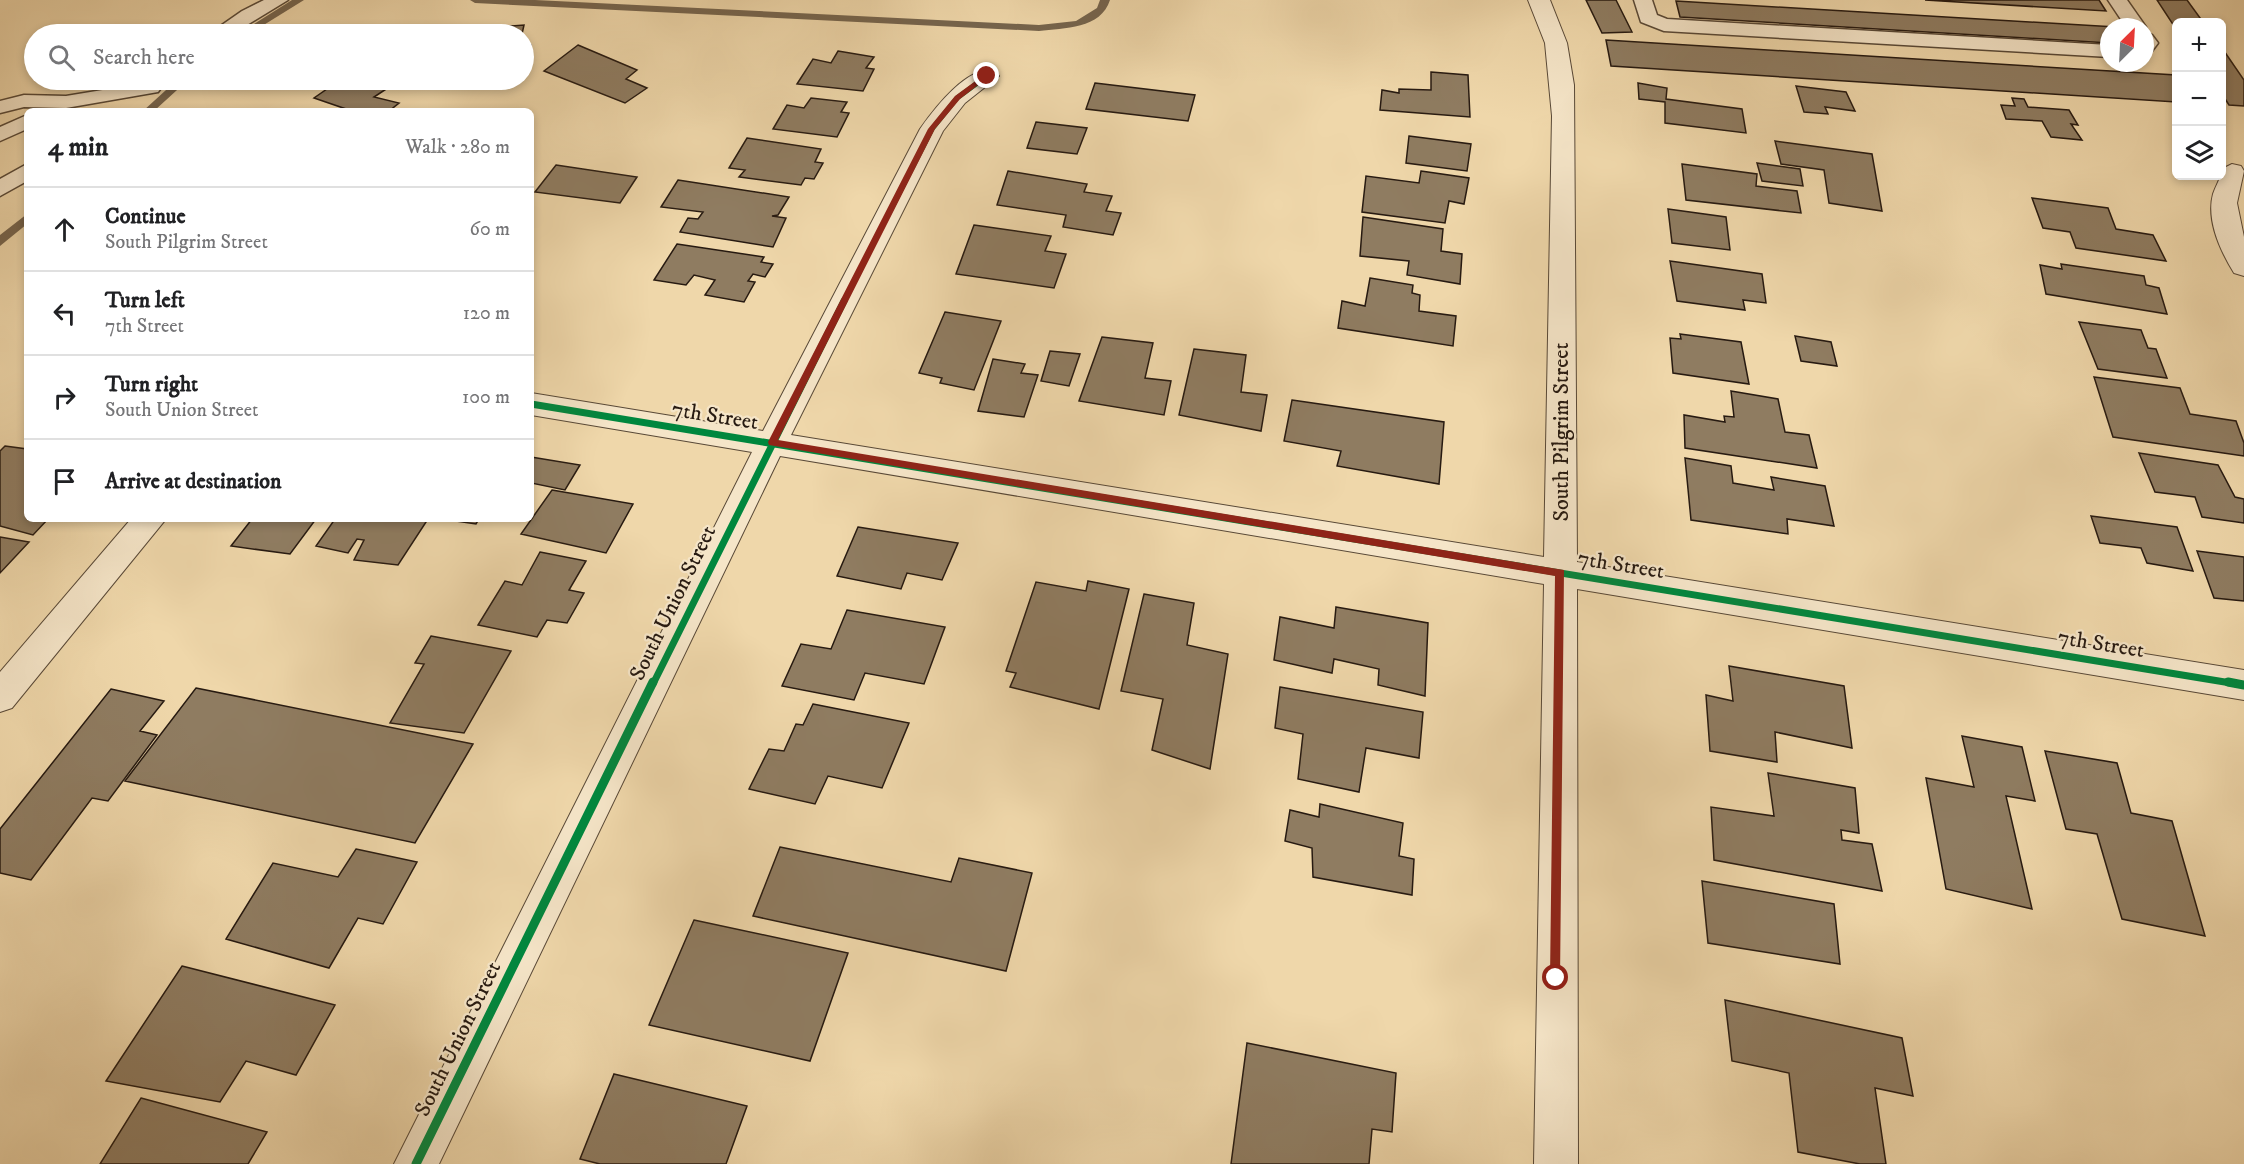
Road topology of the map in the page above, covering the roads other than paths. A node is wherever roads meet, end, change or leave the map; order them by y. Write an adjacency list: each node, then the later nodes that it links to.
1 (279, 0): 6 (lane)
2 (1539, 0): 23 (street, South Pilgrim Street)
3 (1643, 0): 7 (lane)
4 (2117, 0): 5 (lane)
5 (2130, 18)
6 (235, 24)
7 (2100, 50)
8 (987, 76): 21 (street, South Union Street)
9 (130, 90): 11 (lane)
10 (148, 90): 13 (lane)
11 (57, 106): 12 (lane)
12 (0, 107)
13 (121, 108)
14 (24, 123): 15 (lane)
15 (0, 135)
16 (2232, 172): 19 (street)
17 (24, 173): 18 (lane)
18 (0, 189)
19 (2244, 267)
20 (534, 404): 21 (street, 7th Street)
21 (772, 442): 23 (street, 7th Street); 26 (street, South Union Street)
22 (147, 522): 25 (street)
23 (1560, 573): 24 (street, 7th Street); 27 (street, South Pilgrim Street)
24 (2244, 685)
25 (0, 697)
26 (416, 1164)
27 (1556, 1164)

